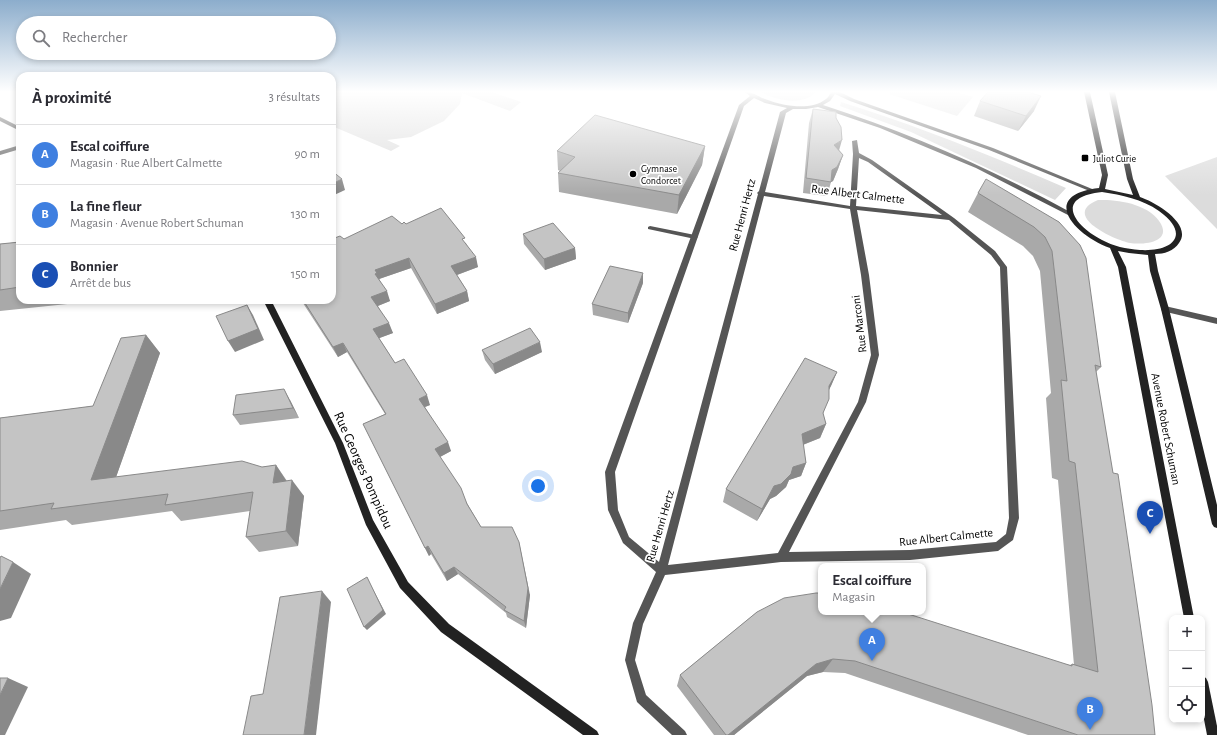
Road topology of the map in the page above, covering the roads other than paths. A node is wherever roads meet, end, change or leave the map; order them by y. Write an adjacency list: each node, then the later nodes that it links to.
1 (734, 126): 19 (street, Rue Henri Hertz)
2 (779, 126): 13 (street, Rue Henri Hertz)
3 (879, 126): 16 (street)
4 (927, 126): 12 (street)
5 (1094, 126): 11 (main road)
6 (1119, 126): 14 (main road)
7 (855, 140): 10 (street, Rue Marconi)
8 (16, 148): 9 (street)
9 (0, 153)
10 (856, 154): 15 (street, Rue Marconi); 17 (street, Rue Albert Calmette)
11 (1102, 190): 12 (main road); 14 (main road)
12 (1094, 191): 16 (main road)
13 (760, 193): 15 (street, Rue Albert Calmette); 27 (street, Rue Henri Hertz)
14 (1137, 197): 21 (main road)
15 (853, 208): 17 (street, Rue Albert Calmette); 26 (street, Rue Marconi)
16 (1070, 214): 20 (main road)
17 (952, 219): 26 (street, Rue Albert Calmette)
18 (650, 228): 19 (street)
19 (695, 236): 27 (street, Rue Henri Hertz)
20 (1112, 246): 21 (main road); 28 (main road, Avenue Robert Schuman)
21 (1151, 253): 23 (main road, Avenue Robert Schuman)
22 (269, 304): 30 (main road, Rue Georges Pompidou)
23 (1165, 309): 24 (street); 25 (main road, Avenue Robert Schuman)
24 (1217, 321)
25 (1217, 524)
26 (782, 557): 27 (street, Rue Albert Calmette)
27 (662, 571): 31 (street)
28 (1188, 615)
29 (1203, 687): 32 (main road)
30 (593, 735)
31 (681, 735)
32 (1213, 735)

